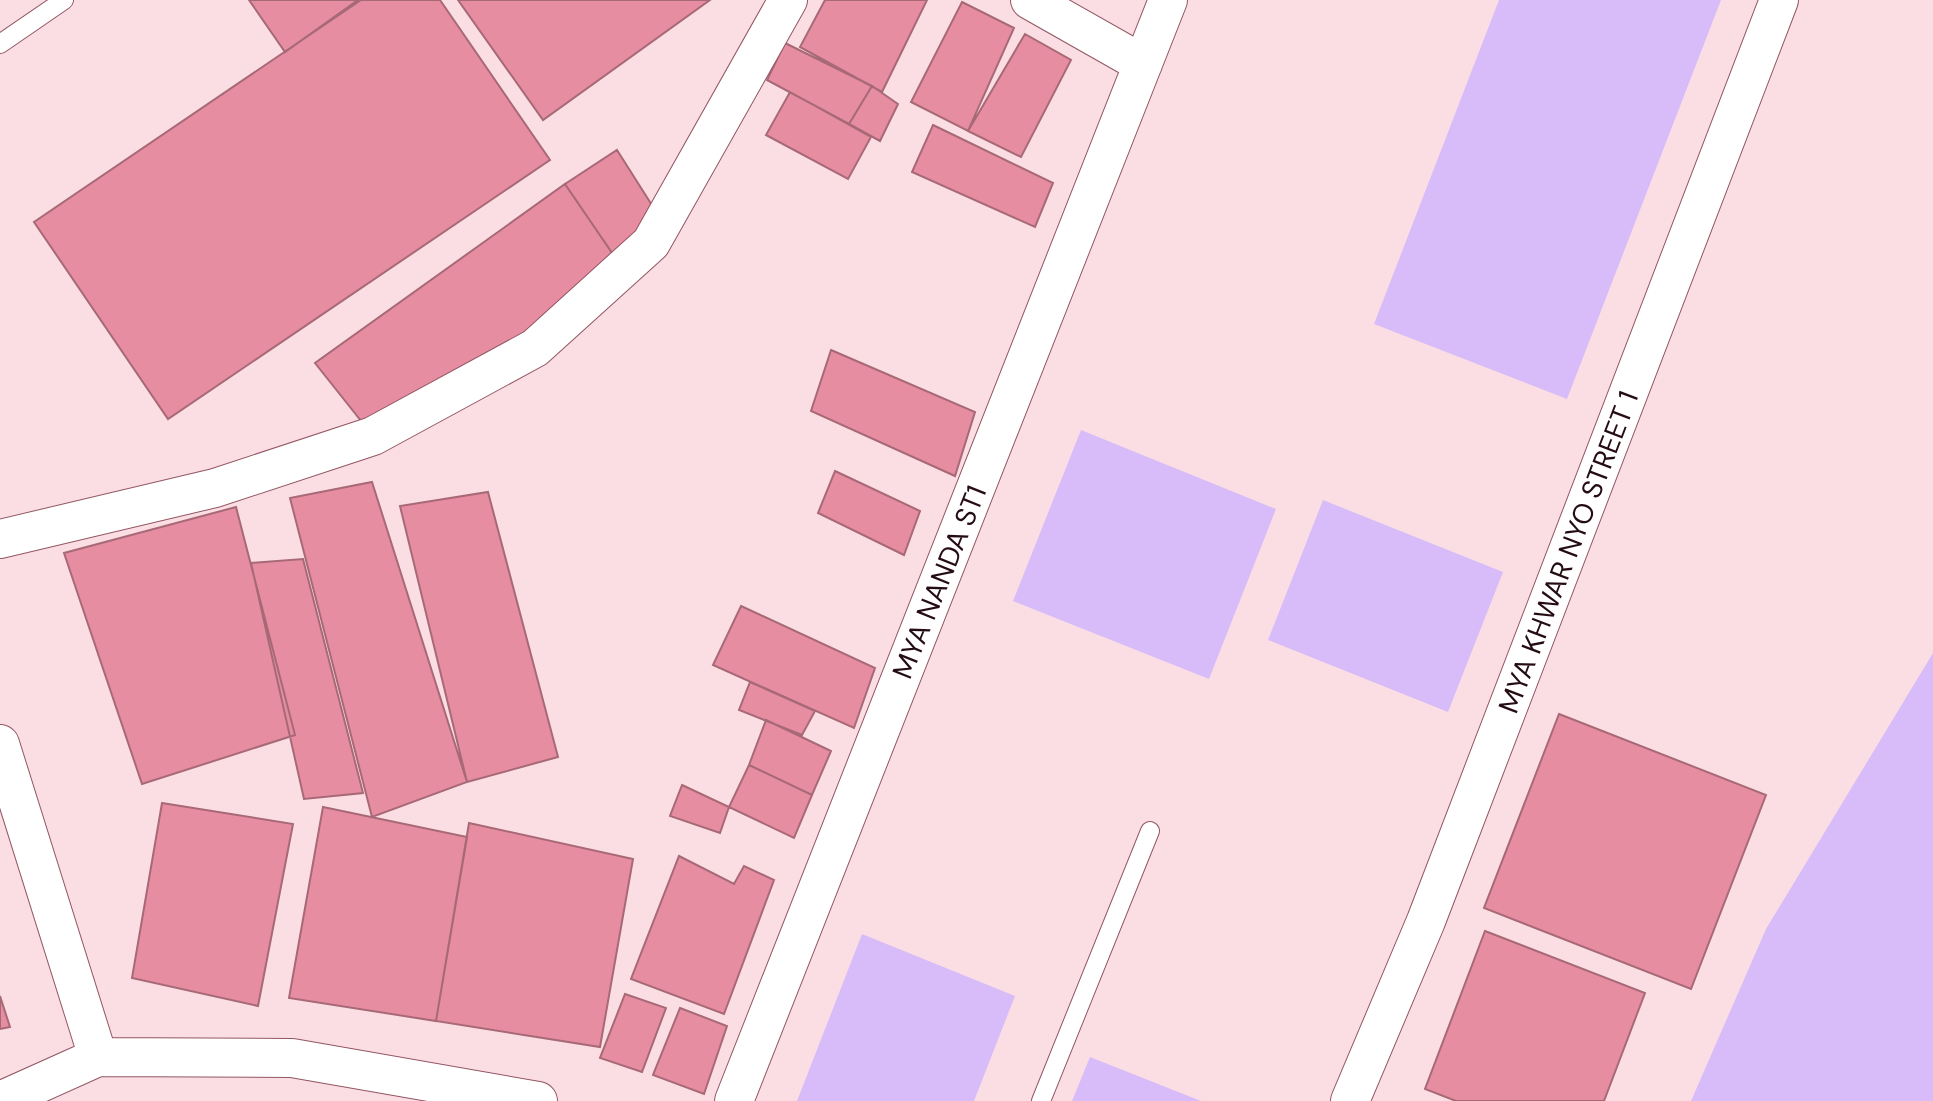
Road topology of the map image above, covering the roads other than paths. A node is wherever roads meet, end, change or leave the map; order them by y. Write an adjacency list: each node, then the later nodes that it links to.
1 (64, 0): 6 (lane)
2 (788, 0): 8 (street)
3 (1030, 0): 7 (street)
4 (1168, 0): 7 (street, MYA NANDA ST1)
5 (1779, 0): 16 (street, MYA KHWAR NYO STREET 1)
6 (0, 44)
7 (1143, 64): 14 (street, MYA NANDA ST1)
8 (0, 539)
9 (0, 744): 11 (street)
10 (1150, 831): 15 (lane)
11 (98, 1057): 12 (street); 13 (street)
12 (0, 1101)
13 (538, 1101)
14 (734, 1101)
15 (1041, 1101)
16 (1350, 1101)

